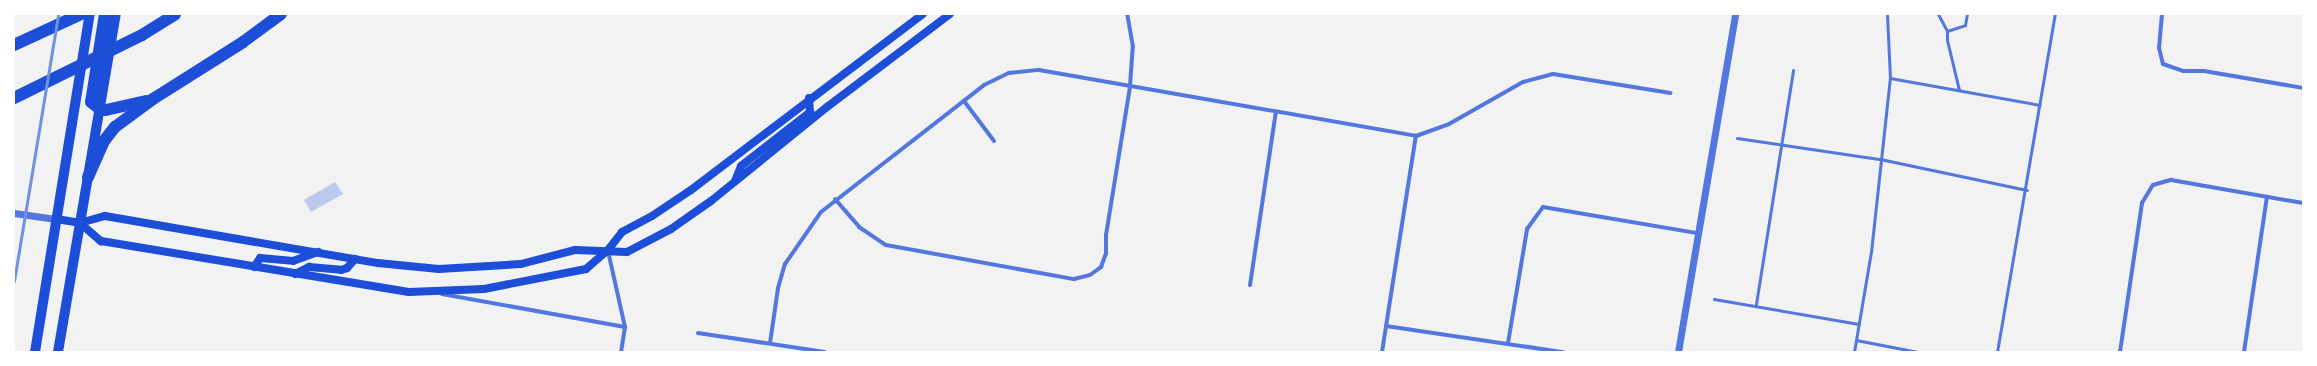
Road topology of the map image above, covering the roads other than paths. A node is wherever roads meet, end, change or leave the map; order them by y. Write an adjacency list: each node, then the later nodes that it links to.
1 (81, 14): 17 (highway)
2 (90, 14): 43 (main road)
3 (105, 14): 29 (highway)
4 (116, 14): 29 (main road)
5 (175, 14): 24 (highway)
6 (281, 14): 26 (highway)
7 (923, 14): 25 (main road)
8 (950, 14): 37 (main road)
9 (1127, 14): 20 (street)
10 (1735, 14): 45 (street)
11 (1887, 14): 19 (lane)
12 (1938, 14): 16 (lane)
13 (1967, 14): 16 (lane)
14 (2055, 14): 28 (lane)
15 (2162, 14): 21 (street)
16 (1947, 31): 22 (lane)
17 (18, 43)
18 (1793, 70): 34 (lane)
19 (1890, 78): 22 (lane); 35 (lane)
20 (1130, 86): 27 (street); 30 (street); 40 (street)
21 (2303, 88)
22 (1959, 90): 28 (lane)
23 (1670, 93): 31 (street)
24 (14, 98)
25 (809, 98): 37 (main road); 46 (main road)
26 (153, 99): 29 (highway); 36 (highway)
27 (964, 101): 33 (street); 40 (street)
28 (2040, 105): 38 (lane)
29 (100, 109): 36 (main road)
30 (1276, 112): 31 (street); 51 (street)
31 (1416, 136): 56 (street)
32 (1737, 138): 34 (lane)
33 (994, 140)
34 (1781, 145): 35 (lane); 54 (lane)
35 (1880, 159): 38 (lane); 55 (lane)
36 (88, 177): 44 (main road)
37 (735, 181): 46 (main road)
38 (2027, 190): 71 (lane)
39 (2267, 197): 41 (street); 72 (street); 73 (street)
40 (835, 200): 60 (street)
41 (2303, 203)
42 (14, 213): 43 (street)
43 (56, 219): 44 (main road); 62 (main road)
44 (80, 223): 47 (main road); 49 (main road); 63 (main road)
45 (1696, 233): 61 (street); 68 (street)
46 (608, 250): 48 (main road); 52 (main road); 57 (street)
47 (319, 252): 48 (main road); 49 (main road)
48 (355, 259): 50 (main road)
49 (254, 267): 50 (main road)
50 (295, 274): 52 (main road)
51 (1250, 285)
52 (437, 293): 57 (street)
53 (1714, 299): 54 (lane)
54 (1756, 304): 55 (lane)
55 (1859, 324): 59 (lane)
56 (1386, 326): 61 (street); 66 (street)
57 (625, 327): 64 (street)
58 (698, 333): 60 (street)
59 (1856, 340): 69 (lane); 70 (lane)
60 (770, 343): 65 (street)
61 (1508, 343): 67 (street)
62 (35, 352)
63 (58, 352)
64 (621, 352)
65 (825, 352)
66 (1382, 352)
67 (1563, 352)
68 (1678, 352)
69 (1854, 352)
70 (1918, 352)
71 (1997, 352)
72 (2120, 352)
73 (2244, 352)

